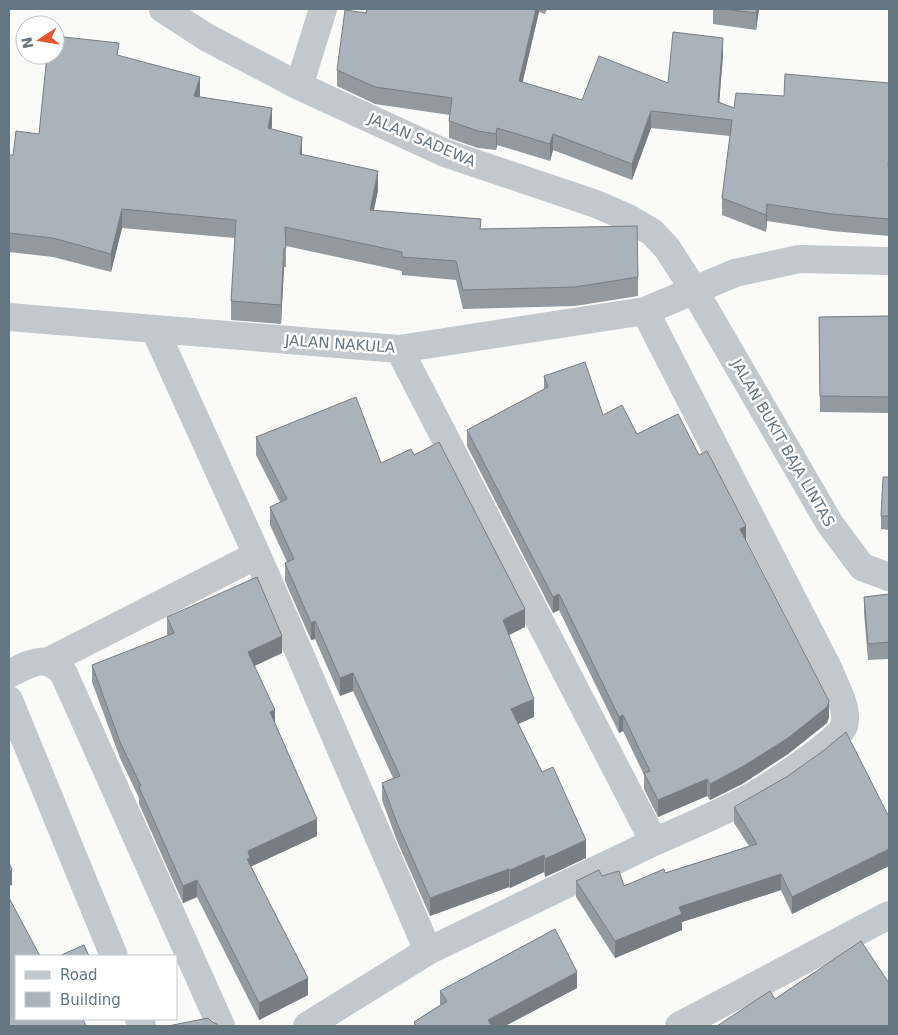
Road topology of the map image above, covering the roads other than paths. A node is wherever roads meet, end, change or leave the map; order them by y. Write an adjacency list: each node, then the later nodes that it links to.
1 (163, 9): 3 (street, JALAN SADEWA)
2 (323, 9): 3 (street)
3 (299, 86): 5 (street, JALAN SADEWA)
4 (889, 261): 5 (street, JALAN NAKULA)
5 (694, 290): 6 (street, JALAN NAKULA); 11 (street, JALAN BUKIT BAJA LINTAS)
6 (645, 311): 9 (street, JALAN NAKULA); 15 (street)
7 (9, 317): 8 (street, JALAN NAKULA)
8 (155, 330): 9 (street, JALAN NAKULA); 10 (street)
9 (399, 349): 15 (street)
10 (258, 555): 12 (street); 17 (street)
11 (889, 577)
12 (49, 661): 13 (street); 19 (street)
13 (9, 674)
14 (9, 700): 18 (street)
15 (654, 842): 17 (street)
16 (889, 915): 21 (street)
17 (428, 951): 20 (street)
18 (114, 955)
19 (221, 1026)
20 (308, 1026)
21 (679, 1026)

